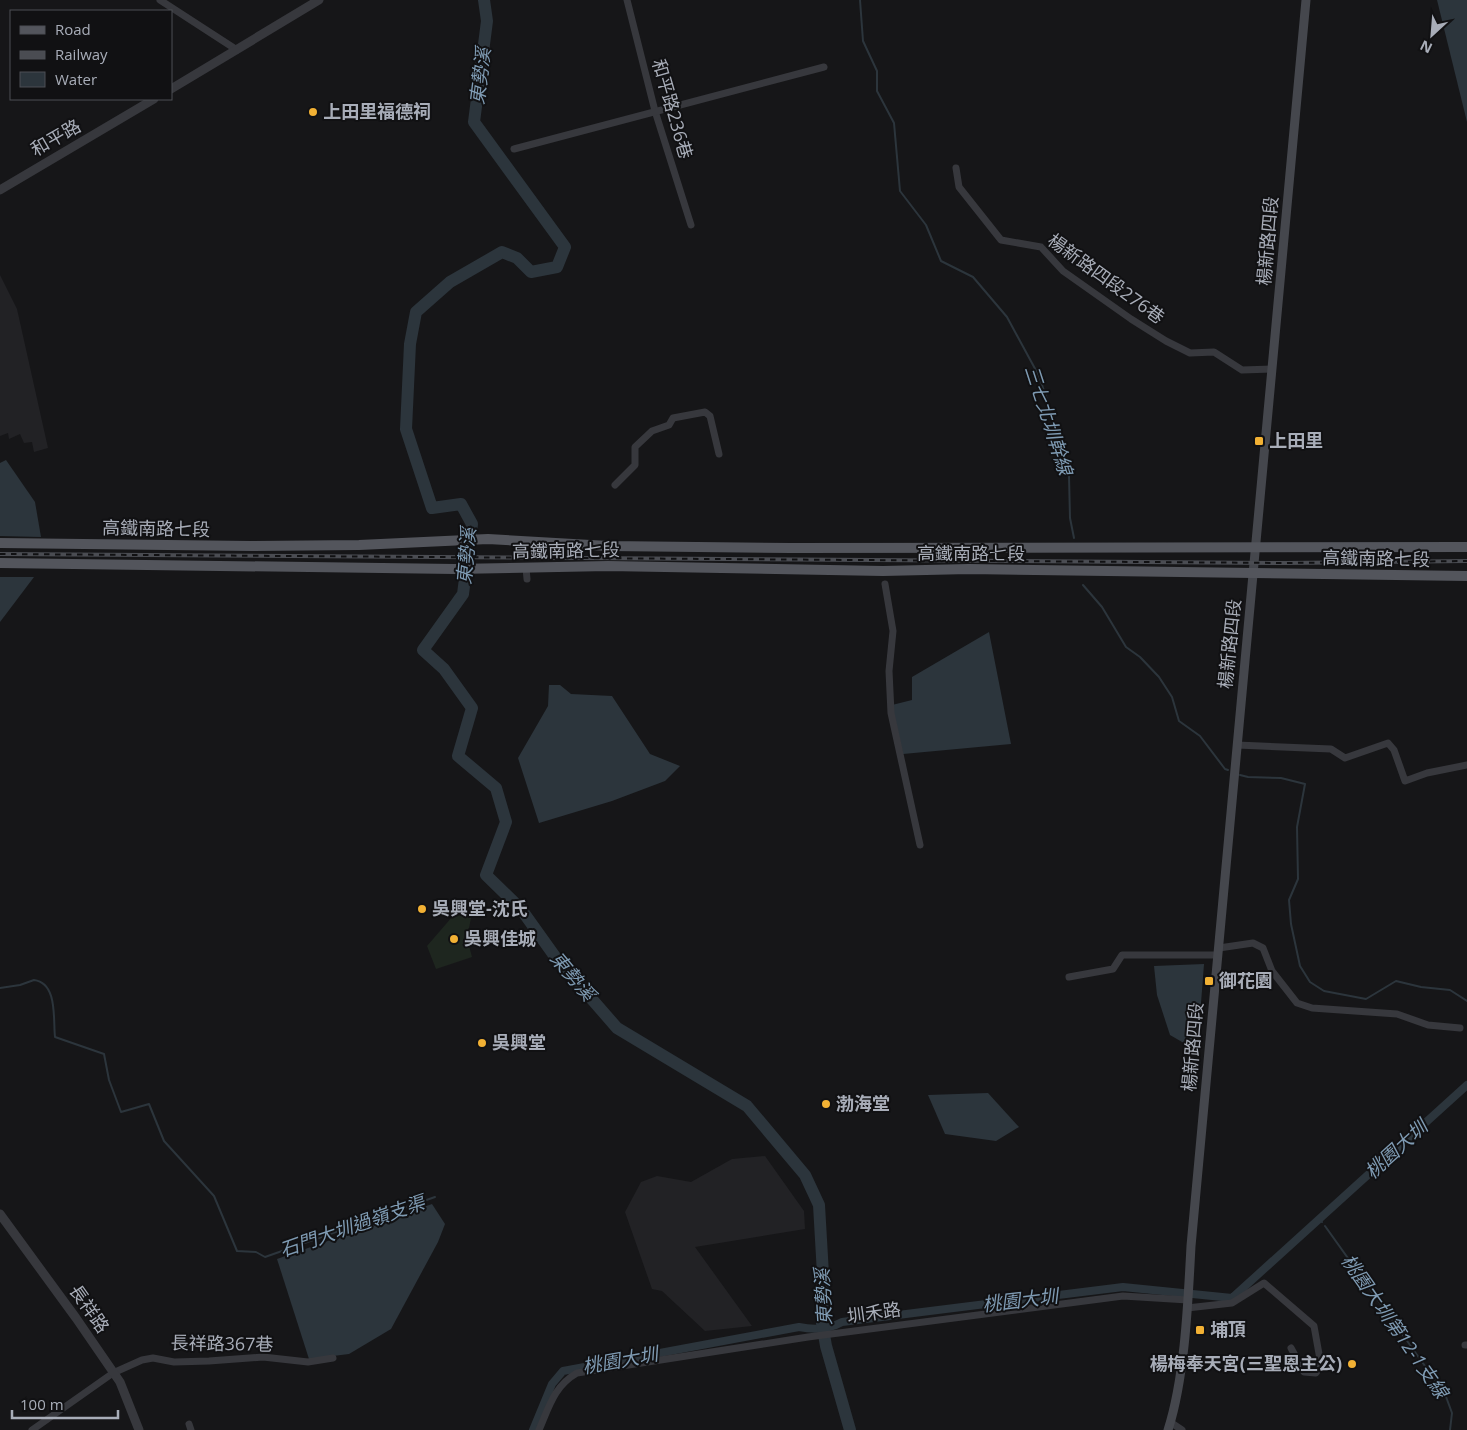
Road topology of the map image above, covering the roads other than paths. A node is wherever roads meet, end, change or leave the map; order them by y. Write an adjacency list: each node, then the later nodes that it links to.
1 (160, 0): 5 (street)
2 (320, 0): 5 (street)
3 (627, 0): 9 (street, 和平路236巷)
4 (1306, 0): 14 (main road, 楊新路四段)
5 (237, 50): 7 (street)
6 (824, 67): 9 (street)
7 (172, 88)
8 (152, 100): 12 (street, 和平路)
9 (655, 111): 10 (street); 13 (street, 和平路236巷)
10 (514, 150)
11 (956, 168): 14 (street, 楊新路四段276巷)
12 (0, 190)
13 (691, 226)
14 (1272, 369): 18 (main road, 楊新路四段)
15 (719, 454): 16 (street)
16 (615, 485)
17 (0, 543): 18 (main road, 高鐵南路七段)
18 (1254, 546): 19 (main road, 高鐵南路七段); 22 (main road, 楊新路四段)
19 (1467, 547)
20 (0, 563): 21 (main road, 高鐵南路七段)
21 (526, 568): 22 (main road, 高鐵南路七段); 24 (street)
22 (1253, 574): 23 (main road, 高鐵南路七段); 26 (main road, 楊新路四段)
23 (1467, 576)
24 (527, 579)
25 (885, 584): 28 (street)
26 (1237, 745): 27 (street); 29 (main road, 楊新路四段)
27 (1467, 765)
28 (920, 844)
29 (1219, 951): 30 (street); 31 (street); 33 (main road, 楊新路四段)
30 (1069, 978)
31 (1460, 1028)
32 (0, 1214): 36 (street, 長祥路)
33 (1188, 1300): 34 (street, 圳禾路); 37 (main road, 楊新路四段); 40 (street, 圳禾路)
34 (1291, 1348)
35 (334, 1358): 36 (street, 長祥路367巷)
36 (113, 1373): 38 (street, 長祥路367巷); 39 (street, 長祥路)
37 (1169, 1426): 41 (street)
38 (32, 1430)
39 (139, 1430)
40 (539, 1430)
41 (1182, 1430)

